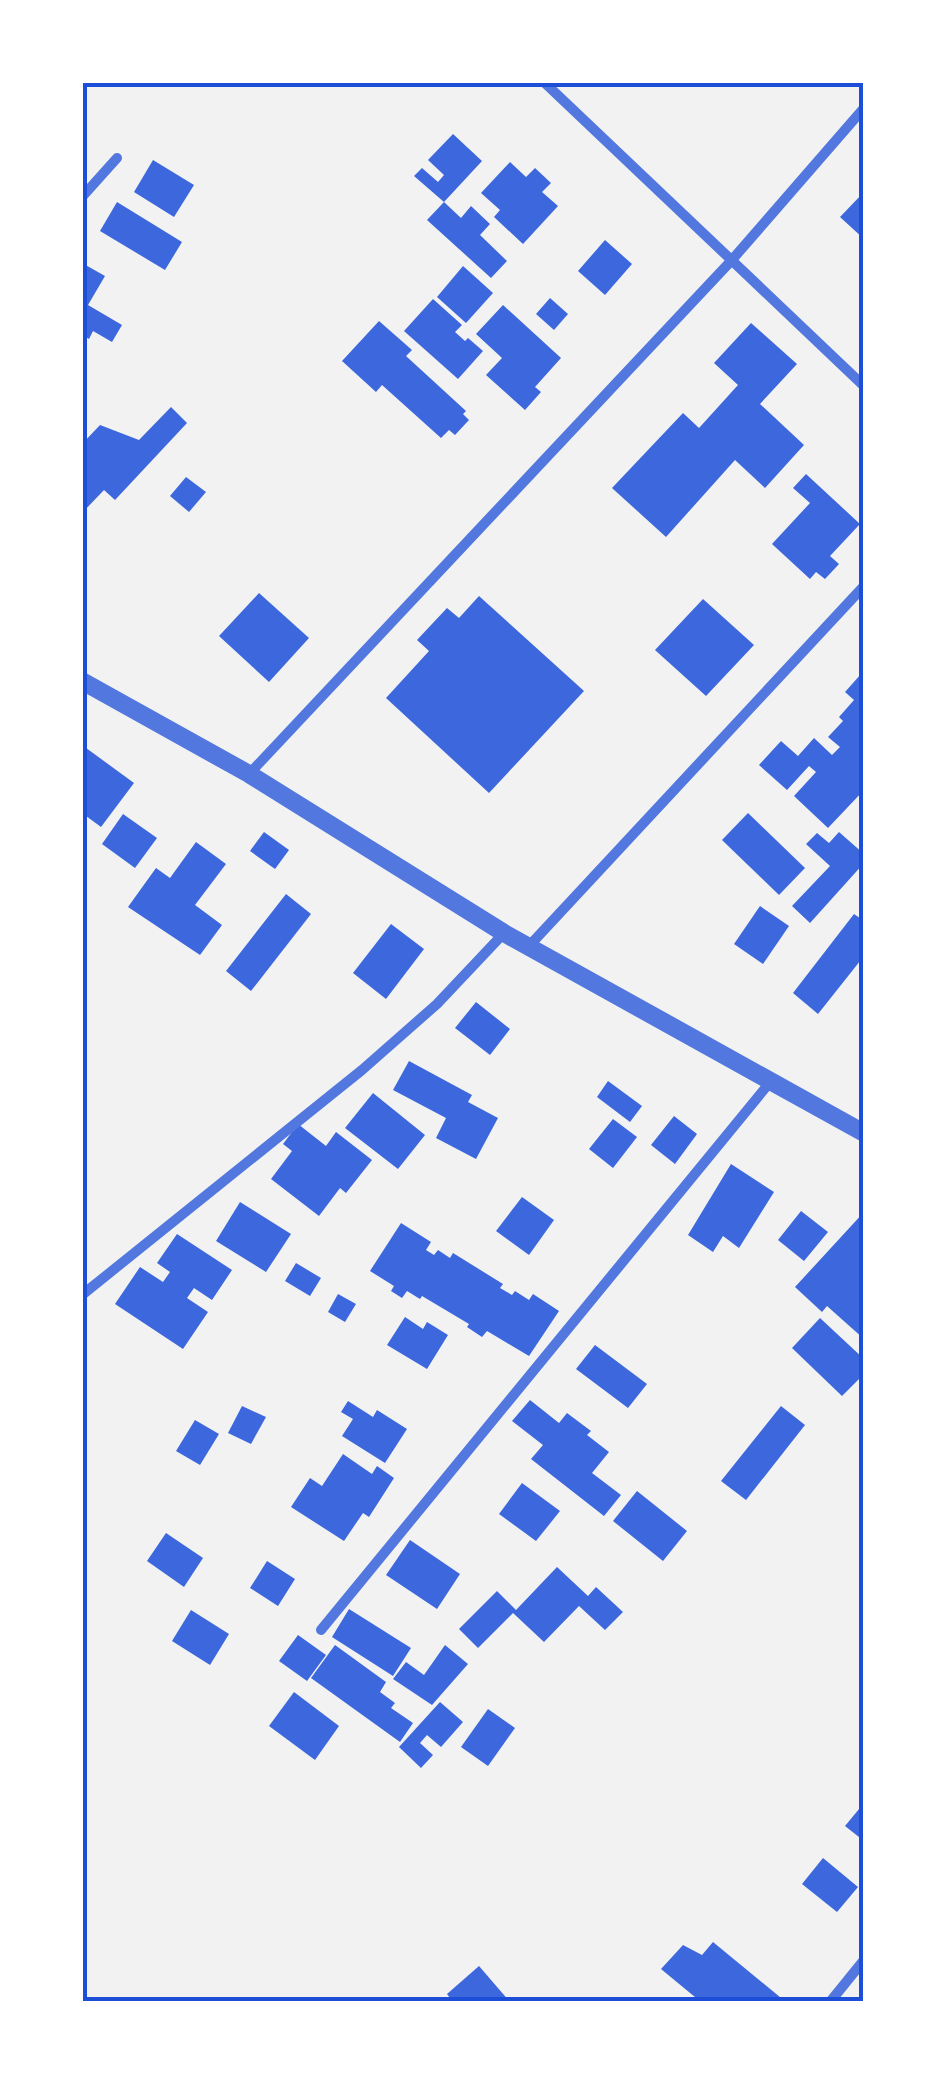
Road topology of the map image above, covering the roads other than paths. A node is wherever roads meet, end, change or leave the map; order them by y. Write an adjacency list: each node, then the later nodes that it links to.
1 (544, 82): 5 (street)
2 (864, 108): 5 (street)
3 (117, 158): 4 (street)
4 (82, 198)
5 (730, 260): 6 (street); 9 (street)
6 (864, 386)
7 (864, 586): 11 (street)
8 (82, 681): 9 (street)
9 (249, 774): 10 (street)
10 (504, 933): 11 (street); 14 (street)
11 (530, 945): 12 (street)
12 (771, 1081): 13 (street); 15 (street)
13 (864, 1133)
14 (82, 1295)
15 (321, 1630)
16 (864, 1960): 17 (street)
17 (830, 2002)

